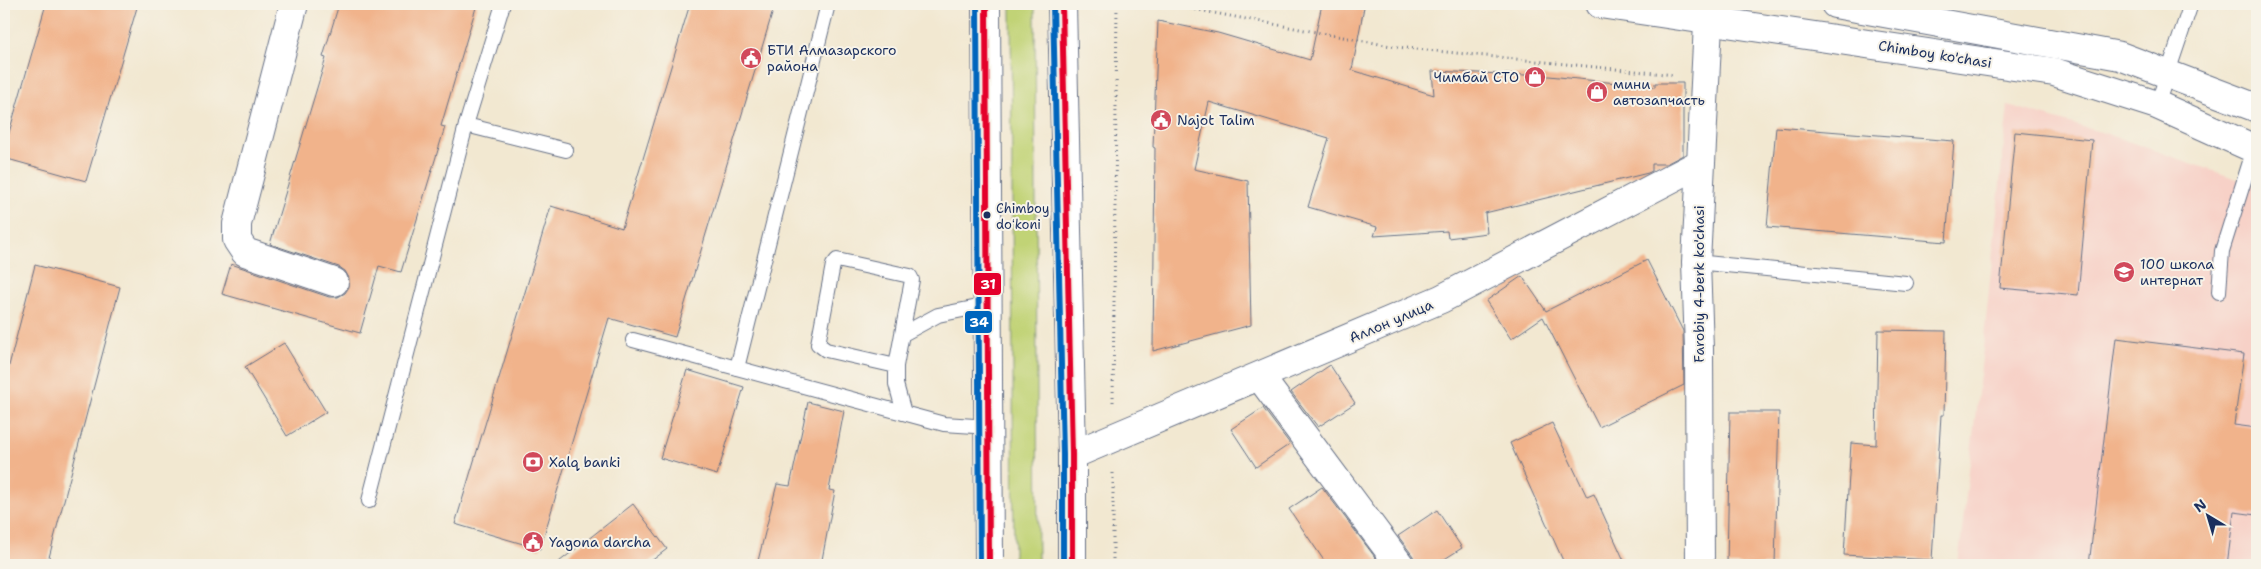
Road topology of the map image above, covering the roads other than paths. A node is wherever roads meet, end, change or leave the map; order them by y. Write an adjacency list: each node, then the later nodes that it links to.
1 (294, 4): 18 (main road)
2 (503, 4): 13 (lane)
3 (828, 4): 25 (lane)
4 (986, 4): 21 (main road)
5 (1062, 4): 29 (main road)
6 (1600, 4): 9 (main road, Chimboy ko'chasi)
7 (1835, 4): 10 (main road)
8 (2191, 4): 10 (lane)
9 (1708, 11): 11 (main road, Chimboy ko'chasi); 16 (main road, Farobiy 4-berk ko'chasi)
10 (2166, 74): 11 (lane); 12 (main road)
11 (2157, 105): 15 (main road, Chimboy ko'chasi)
12 (2257, 108)
13 (466, 125): 14 (lane); 30 (lane)
14 (566, 150)
15 (2256, 150): 20 (lane)
16 (1699, 164): 17 (main road, Farobiy 4-berk ko'chasi); 26 (main road, Аллон улица)
17 (1696, 262): 19 (lane); 34 (main road, Farobiy 4-berk ko'chasi)
18 (334, 282)
19 (1906, 283)
20 (2219, 292)
21 (988, 305): 22 (lane); 28 (main road)
22 (903, 334): 24 (lane); 24 (lane)
23 (632, 340): 25 (lane)
24 (896, 366): 27 (lane)
25 (737, 368): 27 (lane)
26 (1260, 377): 29 (main road, Аллон улица); 33 (main road)
27 (904, 413): 28 (lane)
28 (990, 427): 31 (main road)
29 (1072, 455): 32 (main road)
30 (369, 501)
31 (989, 565)
32 (1072, 565)
33 (1400, 565)
34 (1700, 565)

